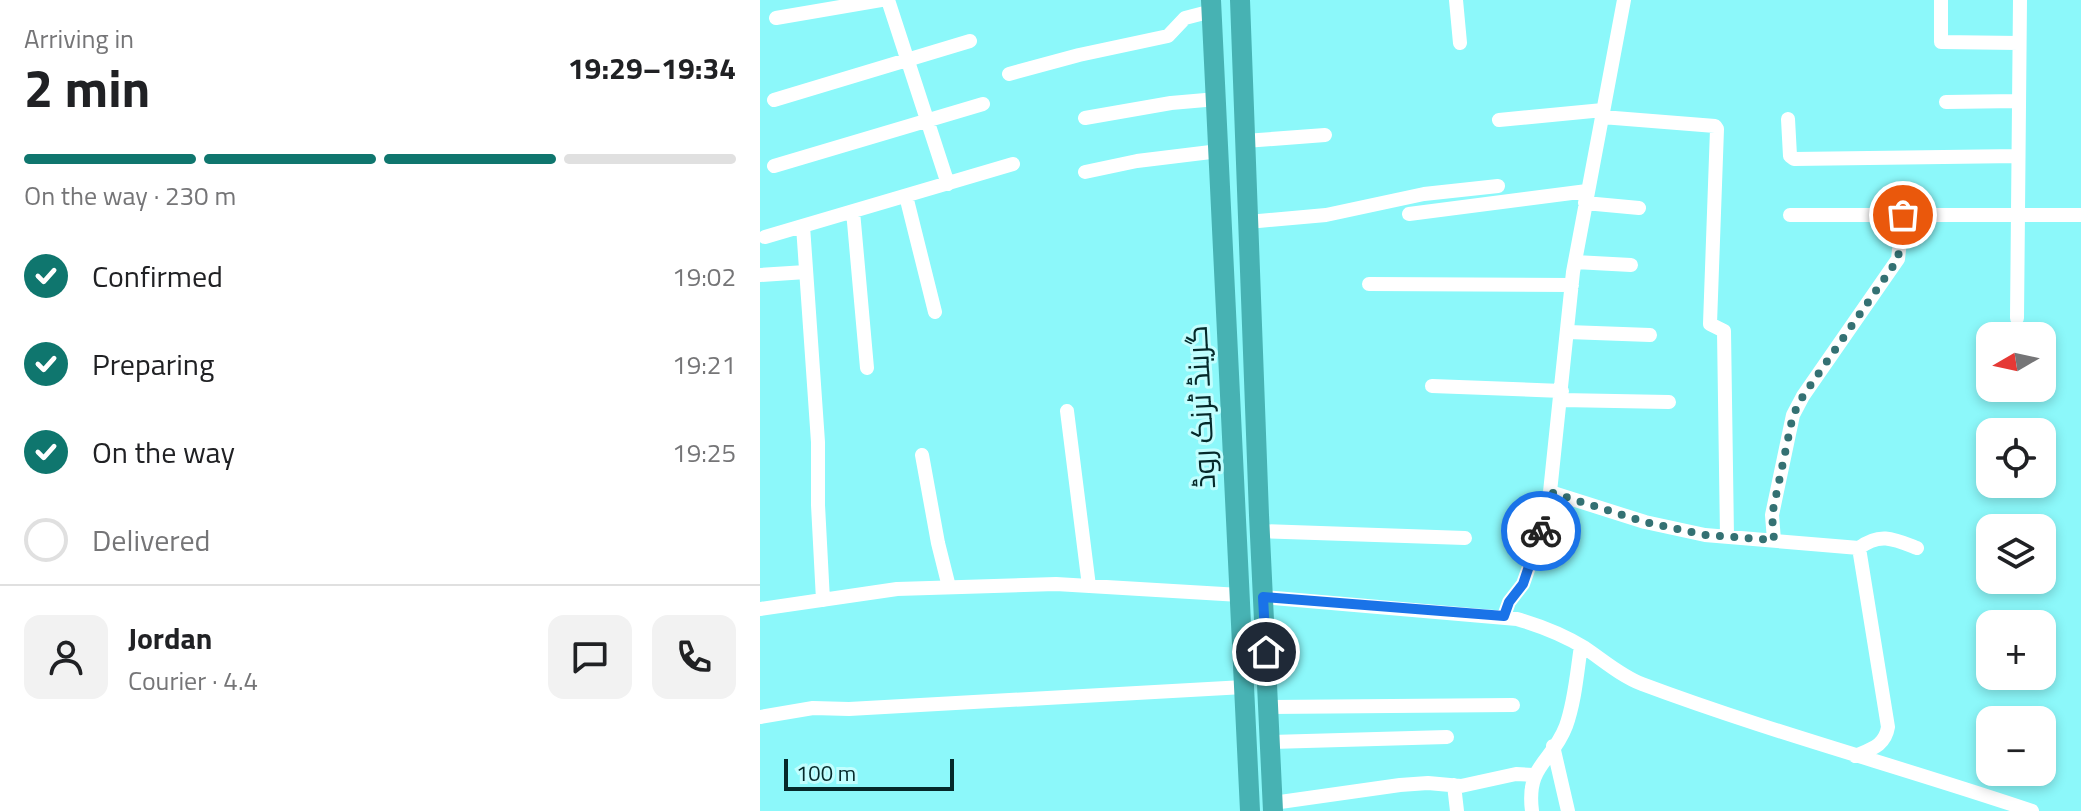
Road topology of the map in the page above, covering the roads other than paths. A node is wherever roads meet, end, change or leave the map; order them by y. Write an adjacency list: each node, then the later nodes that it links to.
1 (881, 0): 9 (street)
2 (888, 0): 13 (street)
3 (1240, 0): 26 (highway, گرینڈ ٹرنک روڈ)
4 (1456, 0): 11 (street)
5 (1624, 0): 20 (street)
6 (1941, 0): 12 (street)
7 (2020, 0): 12 (street)
8 (1211, 5): 14 (street); 15 (highway, گرینڈ ٹرنک روڈ)
9 (776, 18)
10 (970, 41): 13 (street)
11 (1460, 43)
12 (2019, 43): 17 (street)
13 (906, 60): 16 (street); 24 (street)
14 (1009, 74)
15 (1217, 99): 21 (street); 27 (highway, گرینڈ ٹرنک روڈ)
16 (774, 100)
17 (2018, 101): 18 (street); 28 (street)
18 (1946, 102)
19 (983, 104): 24 (street)
20 (1602, 114): 23 (street); 35 (street); 65 (street)
21 (1085, 118)
22 (1788, 119): 28 (street)
23 (1499, 120)
24 (928, 121): 30 (street); 32 (street)
25 (1325, 135): 26 (street)
26 (1245, 141): 43 (highway, گرینڈ ٹرنک روڈ)
27 (1219, 151): 31 (street); 72 (highway, گرینڈ ٹرنک روڈ)
28 (2018, 156): 41 (street)
29 (1013, 164): 32 (street)
30 (774, 166)
31 (1085, 172)
32 (948, 184): 34 (street)
33 (1498, 186): 43 (street)
34 (906, 196): 37 (street); 53 (street)
35 (1586, 197): 36 (street); 38 (street); 46 (street)
36 (1639, 208)
37 (853, 211): 44 (street); 57 (street)
38 (1409, 214)
39 (1790, 215): 40 (street)
40 (1903, 215): 41 (street); 67 (street)
41 (2018, 215): 42 (street); 54 (street)
42 (2081, 215)
43 (1248, 222): 64 (highway, گرینڈ ٹرنک روڈ)
44 (803, 226): 45 (street); 48 (street)
45 (765, 237)
46 (1575, 262): 47 (street); 51 (street)
47 (1631, 265)
48 (806, 272): 49 (street); 74 (street)
49 (760, 275)
50 (1369, 284): 51 (street)
51 (1572, 285): 52 (street); 55 (street)
52 (1461, 286)
53 (935, 312)
54 (2017, 318)
55 (1568, 332): 56 (street); 59 (street)
56 (1650, 335)
57 (867, 368)
58 (1432, 386): 59 (street)
59 (1562, 396): 60 (street); 63 (street)
60 (1669, 402)
61 (1067, 411): 70 (street)
62 (922, 455): 71 (street)
63 (1550, 492): 65 (street); 76 (street)
64 (1259, 531): 66 (street); 73 (highway, گرینڈ ٹرنک روڈ)
65 (1727, 537): 67 (street)
66 (1465, 538)
67 (1774, 540): 68 (street)
68 (1859, 548): 69 (street); 85 (street)
69 (1917, 548)
70 (1089, 586): 71 (street); 72 (street)
71 (949, 587): 74 (street)
72 (1240, 595): 78 (highway, گرینڈ ٹرنک روڈ)
73 (1263, 597): 76 (street); 80 (highway, گرینڈ ٹرنک روڈ)
74 (823, 600): 75 (street)
75 (760, 609)
76 (1504, 616): 77 (street)
77 (1581, 646): 84 (street); 85 (street)
78 (1244, 687): 81 (street); 90 (highway, گرینڈ ٹرنک روڈ)
79 (1513, 705): 80 (street)
80 (1269, 707): 83 (highway, گرینڈ ٹرنک روڈ)
81 (760, 717)
82 (1447, 737): 83 (street)
83 (1271, 742): 89 (highway, گرینڈ ٹرنک روڈ)
84 (1553, 746): 86 (street); 93 (street)
85 (1855, 756): 94 (street)
86 (1533, 775): 87 (street); 92 (street)
87 (1454, 785): 88 (street); 91 (street)
88 (1306, 805): 89 (street)
89 (1273, 807)
90 (1250, 811)
91 (1457, 811)
92 (1532, 811)
93 (1568, 811)
94 (2032, 811)

